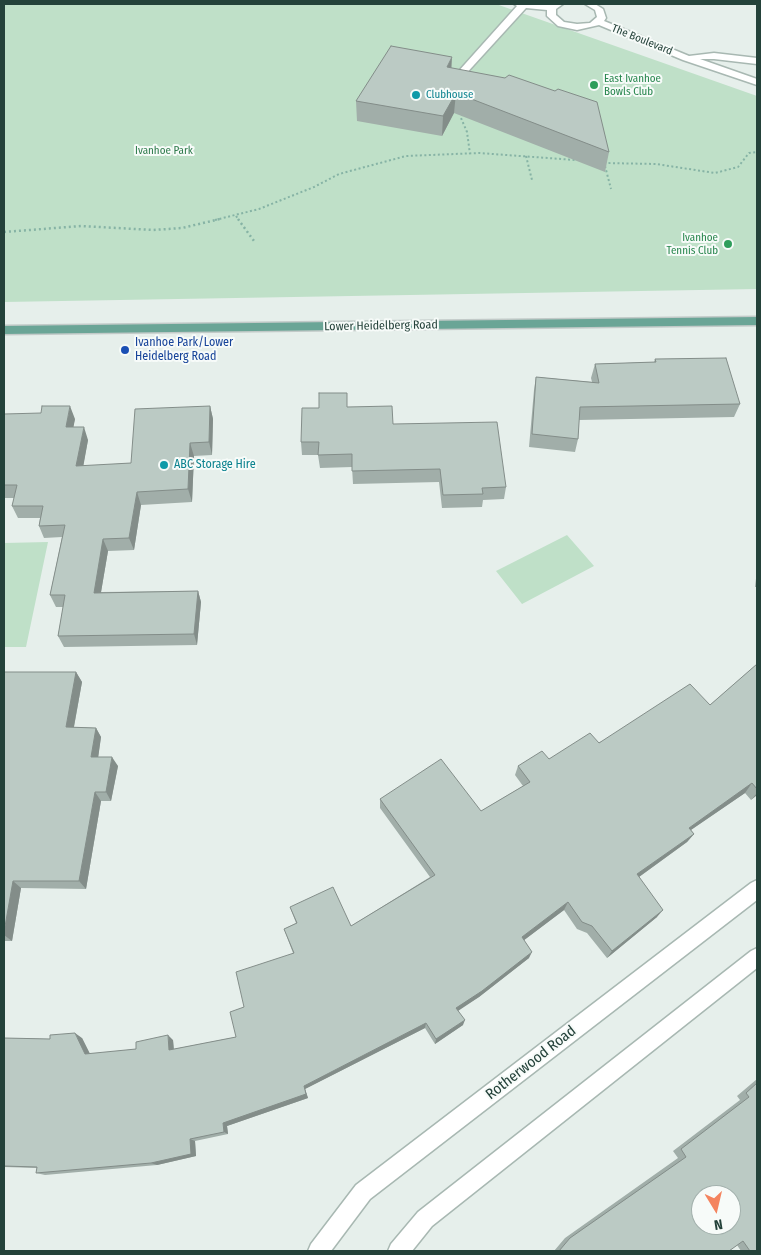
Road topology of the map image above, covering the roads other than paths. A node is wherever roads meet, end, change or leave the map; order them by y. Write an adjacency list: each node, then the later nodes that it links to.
1 (521, 4): 3 (street); 7 (street)
2 (589, 4): 4 (street)
3 (555, 6): 4 (street)
4 (599, 22): 5 (street, The Boulevard)
5 (686, 58): 6 (street, The Boulevard); 8 (street, The Boulevard)
6 (757, 61)
7 (460, 75)
8 (757, 82)
9 (757, 321): 10 (main road, Lower Heidelberg Road)
10 (4, 330)
11 (757, 889): 13 (street, Rotherwood Road)
12 (757, 956): 14 (street)
13 (318, 1251)
14 (398, 1251)

